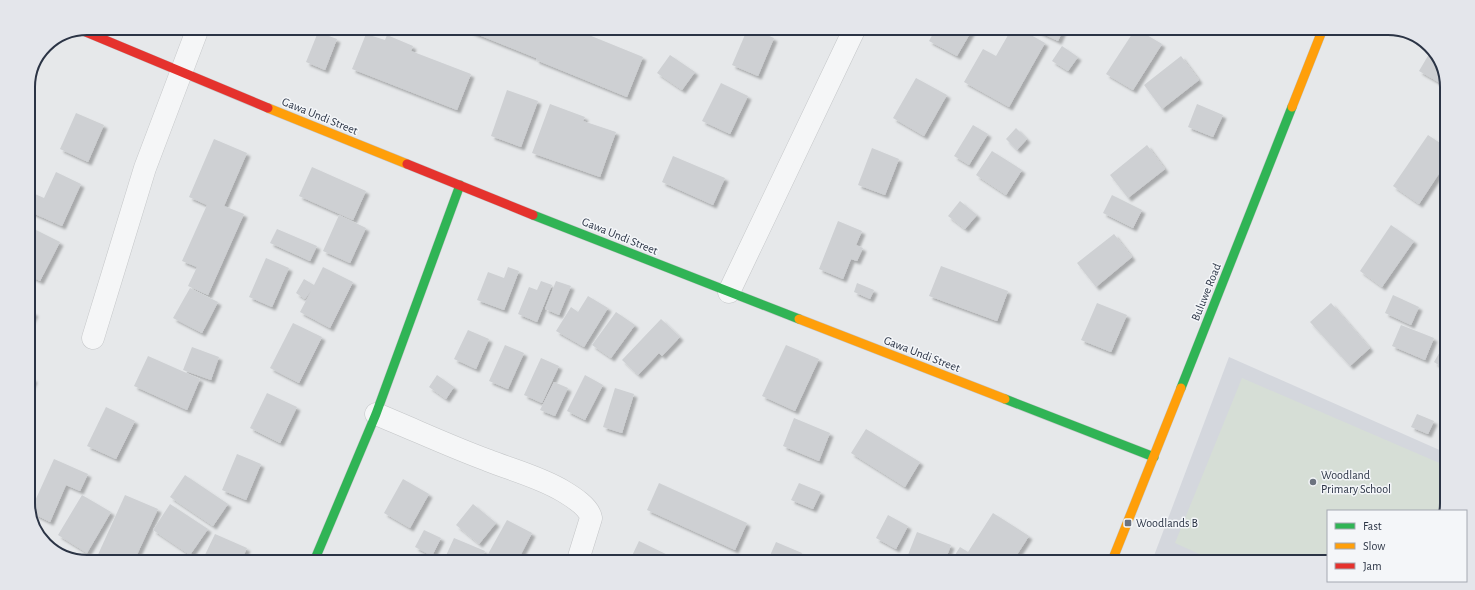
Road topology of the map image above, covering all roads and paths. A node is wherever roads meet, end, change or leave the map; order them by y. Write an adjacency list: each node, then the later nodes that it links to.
1 (93, 35): 5 (street, Gawa Undi Street)
2 (195, 35): 5 (street)
3 (852, 35): 7 (street)
4 (1320, 35): 10 (street, Buluwe Road)
5 (180, 72): 6 (street, Gawa Undi Street); 8 (street)
6 (460, 185): 7 (street, Gawa Undi Street); 9 (street)
7 (729, 292): 10 (street, Gawa Undi Street)
8 (93, 338)
9 (376, 414): 11 (street); 12 (street)
10 (1154, 457): 13 (street, Buluwe Road)
11 (317, 555)
12 (580, 555)
13 (1114, 555)

